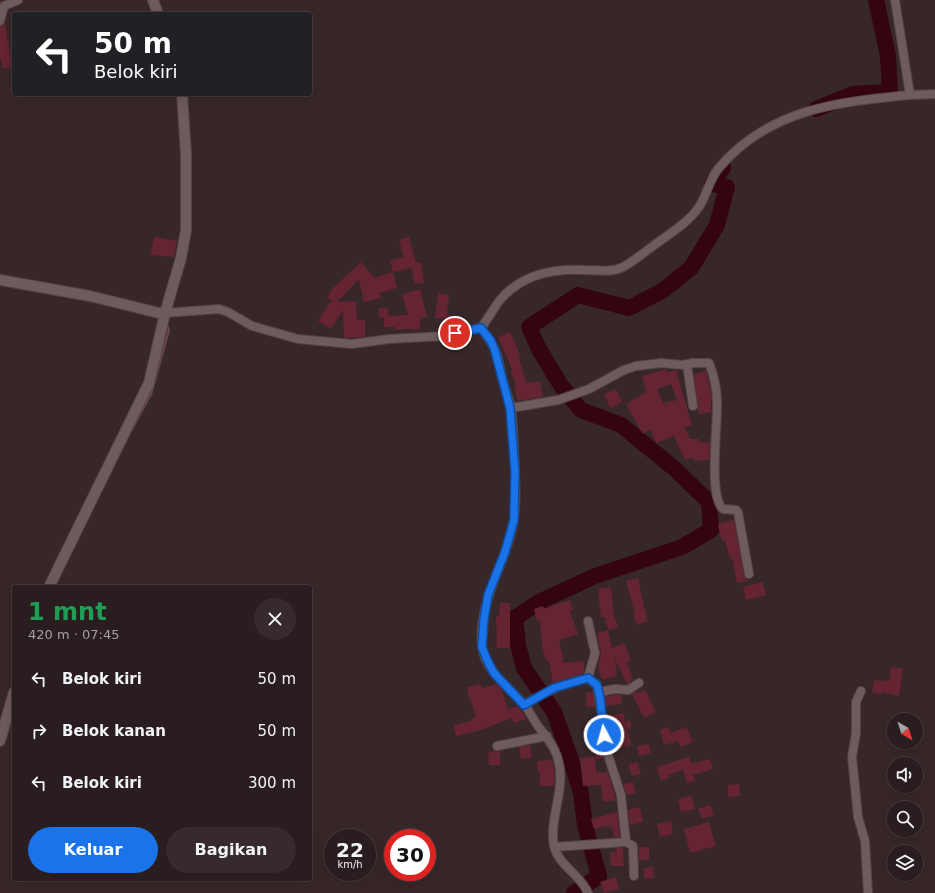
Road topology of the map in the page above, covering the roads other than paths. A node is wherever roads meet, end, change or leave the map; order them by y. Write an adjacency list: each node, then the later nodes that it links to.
1 (18, 0): 4 (street)
2 (153, 0): 5 (street)
3 (895, 0): 8 (street)
4 (2, 6): 6 (street)
5 (157, 12)
6 (0, 21)
7 (935, 94): 8 (street)
8 (910, 95): 12 (street)
9 (182, 96): 11 (street)
10 (0, 280): 11 (street)
11 (165, 313): 12 (street); 17 (street)
12 (481, 328): 15 (street)
13 (687, 364): 14 (street); 15 (street); 16 (street)
14 (693, 406)
15 (510, 408): 24 (street)
16 (749, 574)
17 (50, 585)
18 (588, 621): 19 (street)
19 (588, 678): 22 (street); 24 (street)
20 (639, 683): 22 (street)
21 (861, 691): 32 (street)
22 (599, 692): 28 (street)
23 (12, 699): 26 (street)
24 (524, 705): 25 (street)
25 (547, 736): 27 (street); 29 (street)
26 (0, 741)
27 (497, 746)
28 (626, 842): 29 (street); 30 (street)
29 (554, 847): 31 (street)
30 (634, 876)
31 (588, 893)
32 (868, 893)

